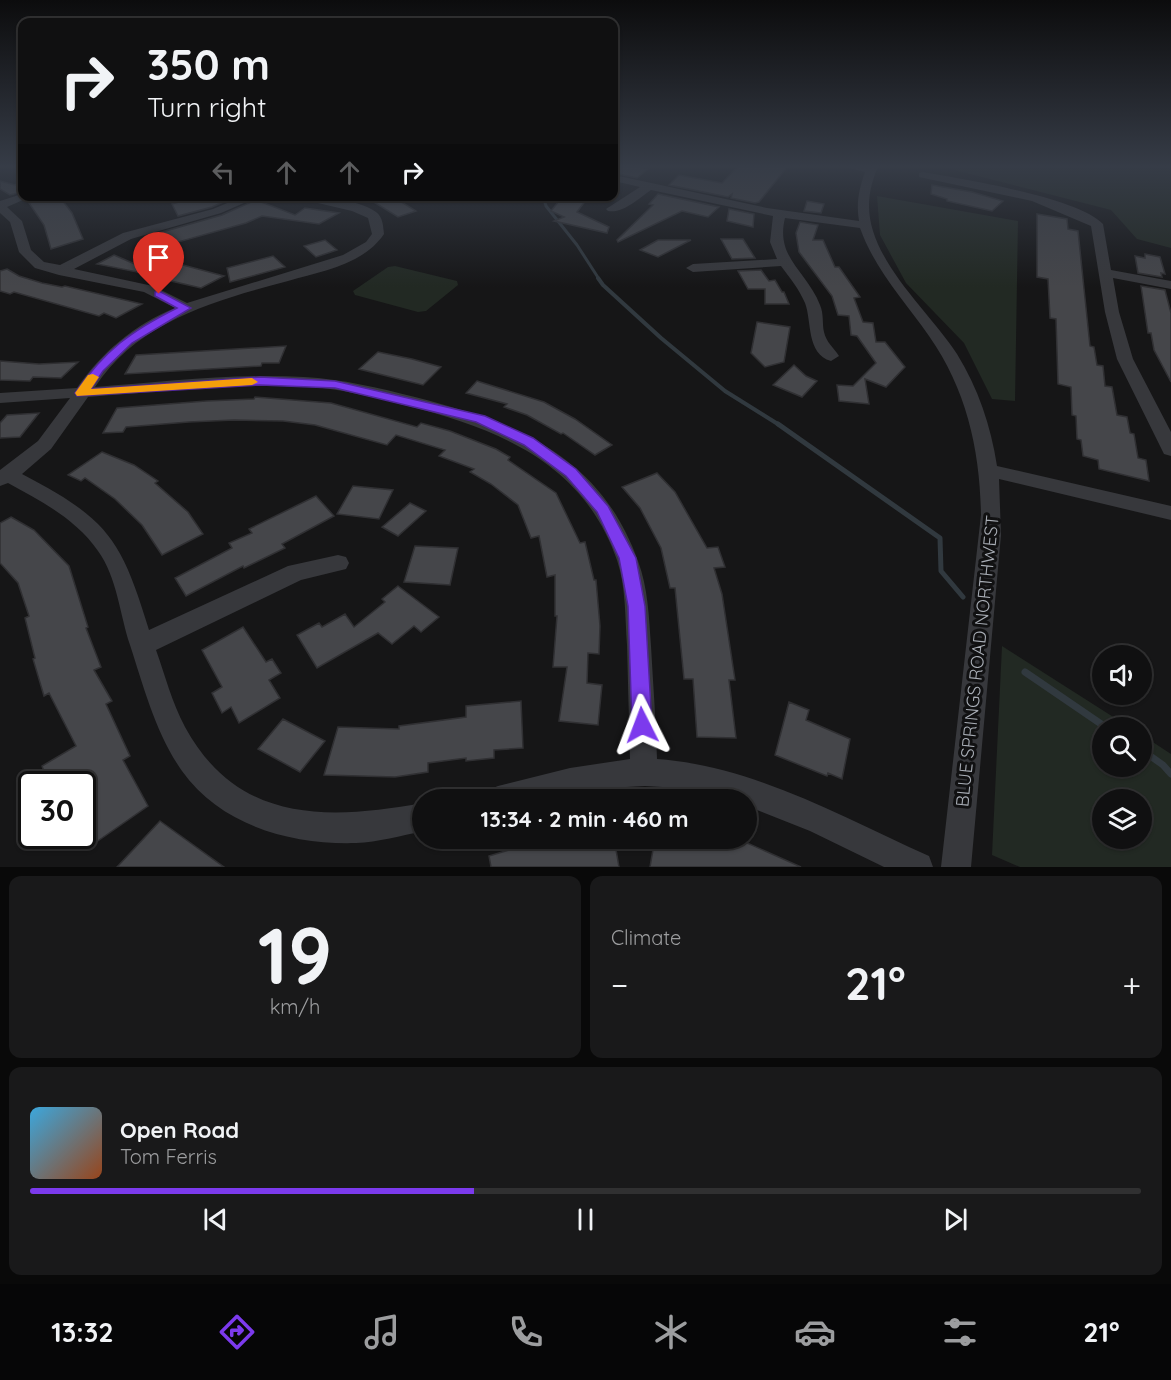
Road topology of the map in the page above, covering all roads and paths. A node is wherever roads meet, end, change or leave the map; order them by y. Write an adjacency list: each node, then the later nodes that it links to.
1 (0, 206): 13 (street)
2 (229, 206): 13 (street)
3 (347, 206): 16 (street)
4 (617, 206): 8 (street)
5 (746, 206): 9 (street)
6 (864, 206): 10 (street, BLUE SPRINGS ROAD NORTHWEST)
7 (1054, 206): 14 (street)
8 (612, 209)
9 (780, 214): 10 (street); 11 (street)
10 (865, 225): 21 (street, BLUE SPRINGS ROAD NORTHWEST)
11 (784, 262): 12 (street); 17 (street)
12 (693, 268)
13 (59, 271): 16 (street)
14 (1107, 273): 15 (street); 20 (street)
15 (1171, 285)
16 (186, 308): 18 (street)
17 (831, 356)
18 (82, 393): 19 (street); 22 (street); 26 (street)
19 (0, 398)
20 (1171, 450)
21 (989, 471): 23 (street); 30 (street, BLUE SPRINGS ROAD NORTHWEST)
22 (4, 477): 25 (street)
23 (1171, 513)
24 (338, 563): 25 (street)
25 (142, 645): 28 (street)
26 (644, 772): 27 (street); 29 (street)
27 (542, 789)
28 (412, 819)
29 (918, 867)
30 (956, 867)

